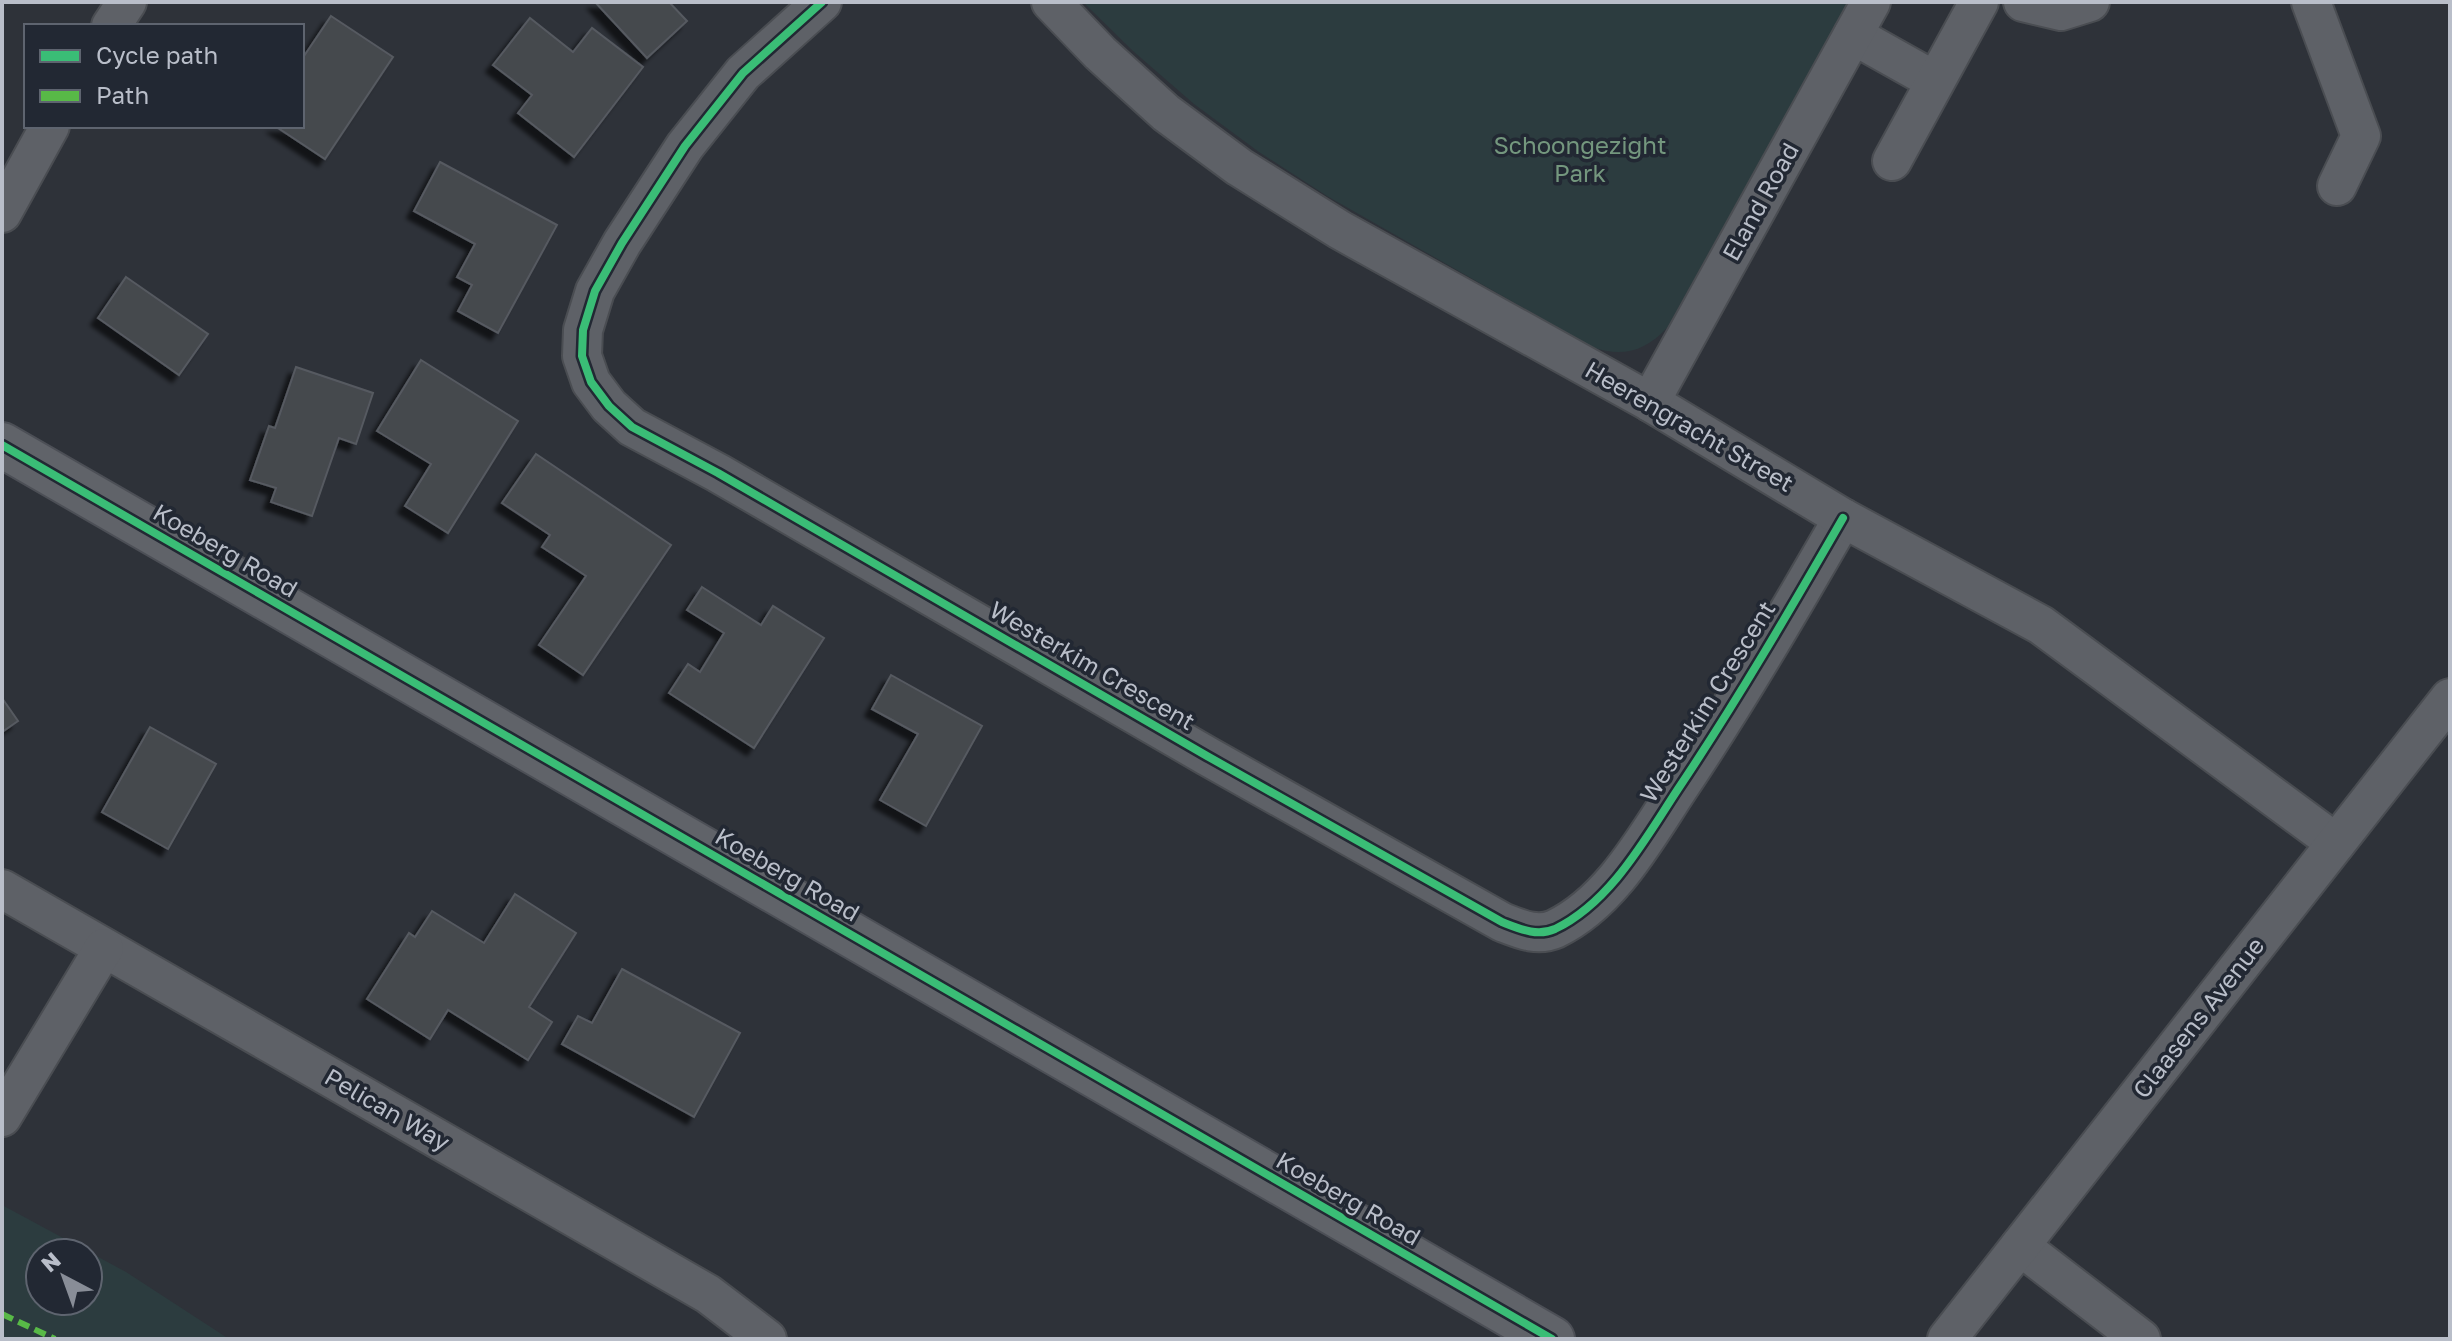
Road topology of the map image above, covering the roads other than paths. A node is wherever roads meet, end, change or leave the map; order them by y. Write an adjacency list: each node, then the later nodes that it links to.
1 (127, 2): 9 (street)
2 (822, 2): 18 (street, Westerkim Crescent)
3 (1051, 2): 16 (street, Heerengracht Street)
4 (1871, 2): 10 (street, Eland Road)
5 (1979, 2): 11 (street)
6 (2023, 2): 7 (street)
7 (2090, 2)
8 (2311, 2): 14 (street)
9 (112, 24)
10 (1853, 35): 11 (street); 16 (street, Eland Road)
11 (1935, 81): 13 (street)
12 (49, 128): 15 (street)
13 (1892, 161)
14 (2337, 186)
15 (2, 213)
16 (1650, 402): 18 (street, Heerengracht Street)
17 (2, 445): 26 (main road, Koeberg Road)
18 (1843, 518): 20 (street, Heerengracht Street)
19 (2450, 698): 20 (street, Claasens Avenue)
20 (2336, 843): 24 (street, Claasens Avenue)
21 (2, 889): 22 (street, Pelican Way)
22 (104, 948): 23 (street); 25 (street, Pelican Way)
23 (2, 1117)
24 (2020, 1246): 27 (street, Claasens Avenue); 28 (street)
25 (767, 1339)
26 (1552, 1339)
27 (1947, 1339)
28 (2141, 1339)

